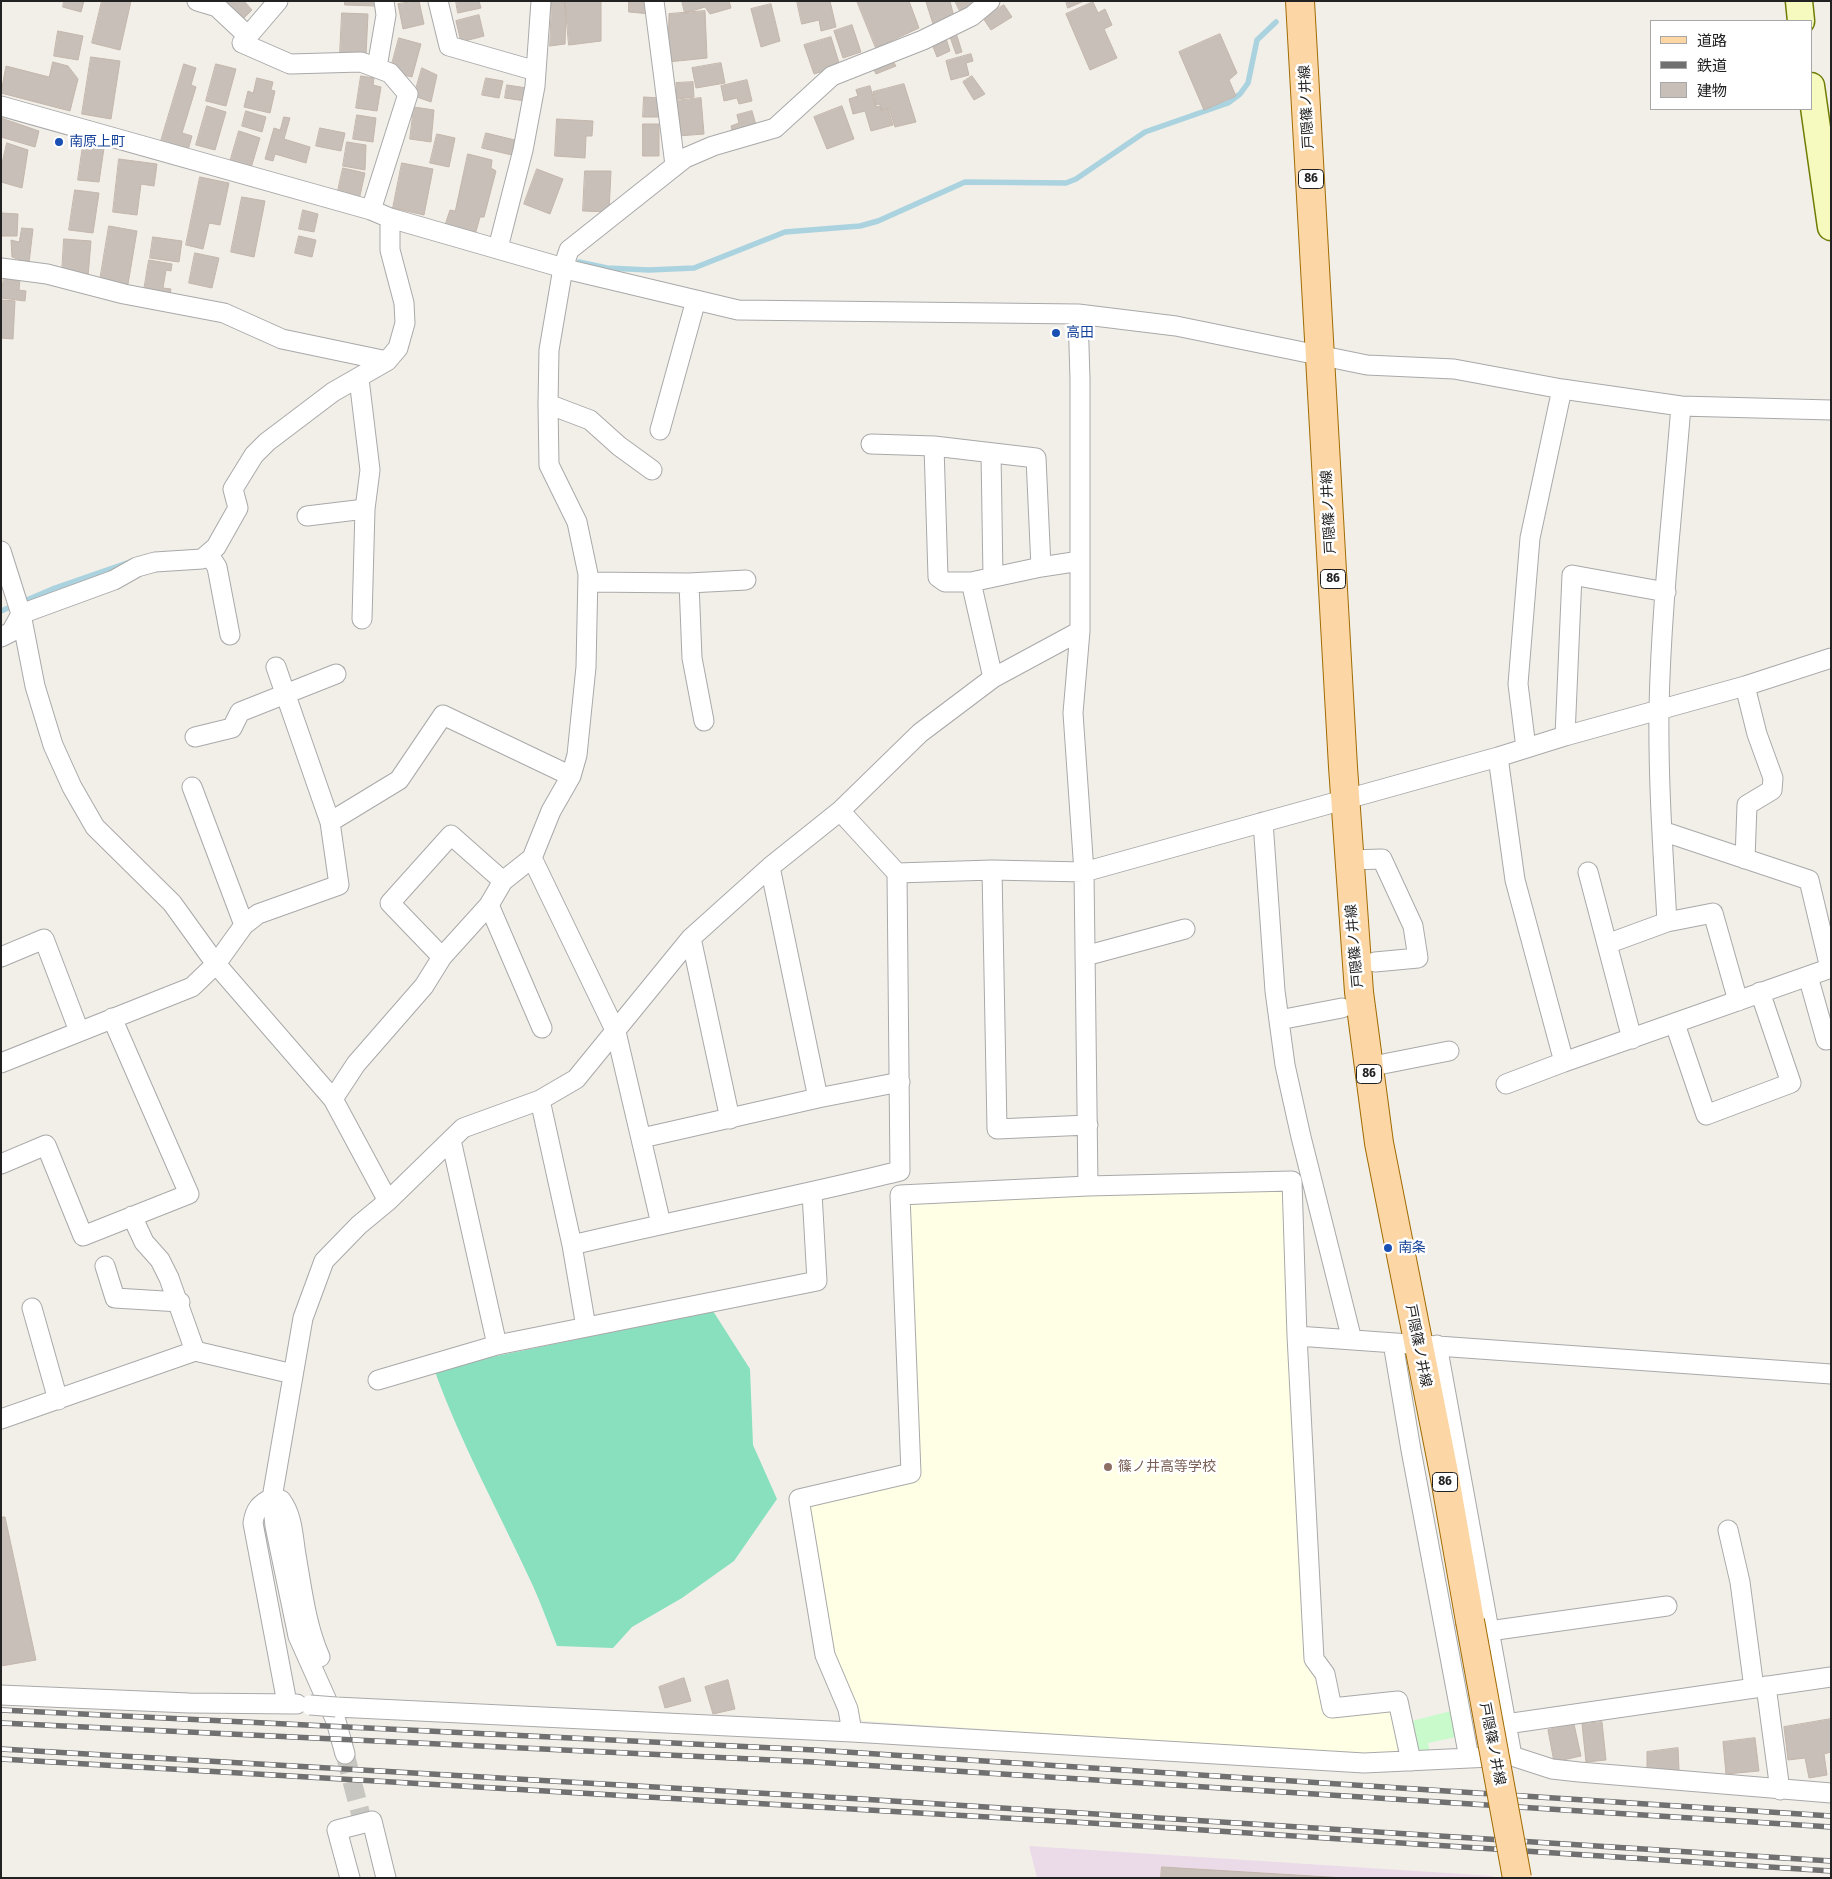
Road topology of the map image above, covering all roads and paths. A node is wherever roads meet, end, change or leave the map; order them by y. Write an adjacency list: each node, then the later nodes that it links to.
1 (197, 1): 11 (street)
2 (278, 1): 11 (street)
3 (384, 1): 12 (street)
4 (438, 1): 13 (street)
5 (541, 1): 13 (street)
6 (654, 1): 16 (street)
7 (990, 1): 16 (street)
8 (1300, 1): 26 (main road, 戸隠篠ノ井線 / 86)
9 (1799, 1): 10 (street)
10 (1801, 20)
11 (248, 36): 12 (street)
12 (377, 67): 18 (street)
13 (536, 71): 21 (street)
14 (1812, 92): 17 (street)
15 (1, 106): 18 (street)
16 (675, 166): 23 (street)
17 (1829, 194): 20 (street)
18 (371, 210): 19 (street)
19 (390, 218): 21 (street); 27 (street)
20 (1831, 227)
21 (498, 248): 23 (street)
22 (1, 268): 27 (street)
23 (563, 268): 24 (street); 30 (street)
24 (696, 300): 25 (street); 33 (street)
25 (1078, 314): 26 (street); 42 (street)
26 (1320, 357): 29 (street); 69 (main road, 戸隠篠ノ井線 / 86)
27 (387, 361): 28 (street)
28 (359, 378): 38 (street); 41 (street)
29 (1562, 389): 31 (street); 65 (street)
30 (548, 404): 37 (street); 46 (street)
31 (1681, 406): 32 (street); 49 (street)
32 (1831, 410)
33 (660, 430)
34 (871, 444): 35 (street)
35 (934, 446): 36 (street); 47 (street)
36 (991, 453): 43 (street); 44 (street)
37 (652, 470)
38 (365, 509): 39 (street); 51 (street)
39 (308, 516)
40 (1, 551): 50 (street)
41 (209, 555): 50 (street); 53 (street)
42 (1080, 561): 43 (street); 52 (street)
43 (1041, 567): 44 (street)
44 (993, 577): 47 (street)
45 (746, 580): 48 (street)
46 (588, 582): 48 (street); 67 (street)
47 (970, 582): 58 (street)
48 (689, 583): 62 (street)
49 (1666, 592): 61 (street); 63 (street)
50 (18, 606): 54 (street); 93 (street)
51 (362, 619)
52 (1080, 631): 58 (street); 79 (street)
53 (230, 635)
54 (1, 637)
55 (1831, 658): 59 (street)
56 (276, 667): 60 (street)
57 (336, 674): 60 (street)
58 (993, 678): 70 (street)
59 (1745, 686): 61 (street); 75 (street)
60 (286, 694): 64 (street); 71 (street)
61 (1659, 710): 63 (street); 73 (street)
62 (704, 721)
63 (1565, 736): 65 (street)
64 (195, 737)
65 (1526, 748): 66 (street)
66 (1498, 757): 69 (street); 108 (street)
67 (570, 776): 71 (street); 74 (street)
68 (192, 788): 85 (street)
69 (1346, 800): 72 (street); 76 (main road, 戸隠篠ノ井線 / 86)
70 (840, 811): 77 (street); 81 (street)
71 (330, 822): 85 (street)
72 (1263, 822): 79 (street); 100 (street)
73 (1662, 831): 75 (street); 84 (street)
74 (532, 858): 82 (street); 104 (street)
75 (1745, 858): 94 (street)
76 (1349, 860): 92 (street); 110 (main road, 戸隠篠ノ井線 / 86)
77 (770, 867): 87 (street); 113 (street)
78 (992, 870): 79 (street); 81 (street); 117 (street)
79 (1084, 872): 89 (street)
80 (1588, 872): 88 (street)
81 (897, 873): 111 (street)
82 (503, 881): 83 (street); 91 (street)
83 (489, 905): 91 (street); 102 (street)
84 (1667, 922): 88 (street); 97 (street)
85 (244, 925): 93 (street)
86 (1185, 929): 89 (street)
87 (691, 938): 104 (street); 116 (street)
88 (1607, 944): 105 (street)
89 (1086, 956): 117 (street)
90 (1, 957): 103 (street)
91 (442, 957): 114 (street)
92 (1375, 962)
93 (216, 964): 99 (street); 114 (street)
94 (1830, 968): 95 (street)
95 (1808, 976): 96 (street); 106 (street)
96 (1760, 992): 97 (street); 101 (street)
97 (1738, 1001): 101 (street)
98 (1342, 1008): 100 (street)
99 (112, 1018): 103 (street); 126 (street)
100 (1279, 1020): 121 (street)
101 (1674, 1024): 105 (street)
102 (542, 1028)
103 (79, 1031): 109 (street)
104 (616, 1032): 115 (street); 118 (street)
105 (1632, 1038): 108 (street)
106 (1831, 1039)
107 (1449, 1051): 110 (street)
108 (1564, 1062): 112 (street)
109 (1, 1063)
110 (1368, 1068): 135 (main road, 戸隠篠ノ井線 / 86)
111 (900, 1082): 113 (street); 124 (street)
112 (1506, 1084)
113 (818, 1098): 116 (street)
114 (332, 1099): 125 (street)
115 (540, 1100): 119 (street); 128 (street)
116 (730, 1118): 118 (street)
117 (1088, 1125): 123 (street)
118 (642, 1138): 127 (street)
119 (451, 1140): 125 (street); 136 (street)
120 (1, 1164): 126 (street)
121 (1311, 1176): 122 (street); 134 (street)
122 (1292, 1181): 123 (street); 133 (street)
123 (1088, 1186): 153 (street)
124 (812, 1193): 127 (street); 132 (street)
125 (388, 1201): 138 (street)
126 (132, 1216): 130 (street)
127 (661, 1224): 128 (street)
128 (572, 1245): 132 (street)
129 (105, 1266): 130 (street)
130 (180, 1302): 137 (street)
131 (32, 1308): 141 (street)
132 (586, 1327): 136 (street)
133 (1297, 1336): 134 (street); 157 (street)
134 (1352, 1340): 135 (street)
135 (1416, 1344): 139 (street); 146 (main road, 戸隠篠ノ井線 / 86); 156 (street)
136 (497, 1345): 140 (street)
137 (195, 1352): 138 (street); 141 (street)
138 (293, 1374): 143 (street)
139 (1831, 1374)
140 (378, 1380)
141 (58, 1400): 142 (street)
142 (1, 1418)
143 (272, 1498): 150 (street); 151 (street); 154 (street)
144 (1728, 1530): 148 (street)
145 (1667, 1606): 146 (street)
146 (1479, 1626): 152 (street); 164 (main road, 戸隠篠ノ井線 / 86, bridge)
147 (1831, 1677): 148 (street)
148 (1760, 1687): 152 (street); 158 (street)
149 (1, 1695): 150 (street)
150 (287, 1703): 151 (street, bridge)
151 (339, 1707): 153 (street)
152 (1506, 1724): 155 (street)
153 (852, 1732): 157 (street)
154 (345, 1754)
155 (1512, 1756): 156 (street); 158 (street)
156 (1469, 1758): 157 (street)
157 (1411, 1761)
158 (1780, 1790): 159 (street)
159 (1831, 1793)
160 (366, 1835): 162 (street)
161 (350, 1878): 163 (street)
162 (376, 1878)
163 (386, 1878)
164 (1517, 1878)

